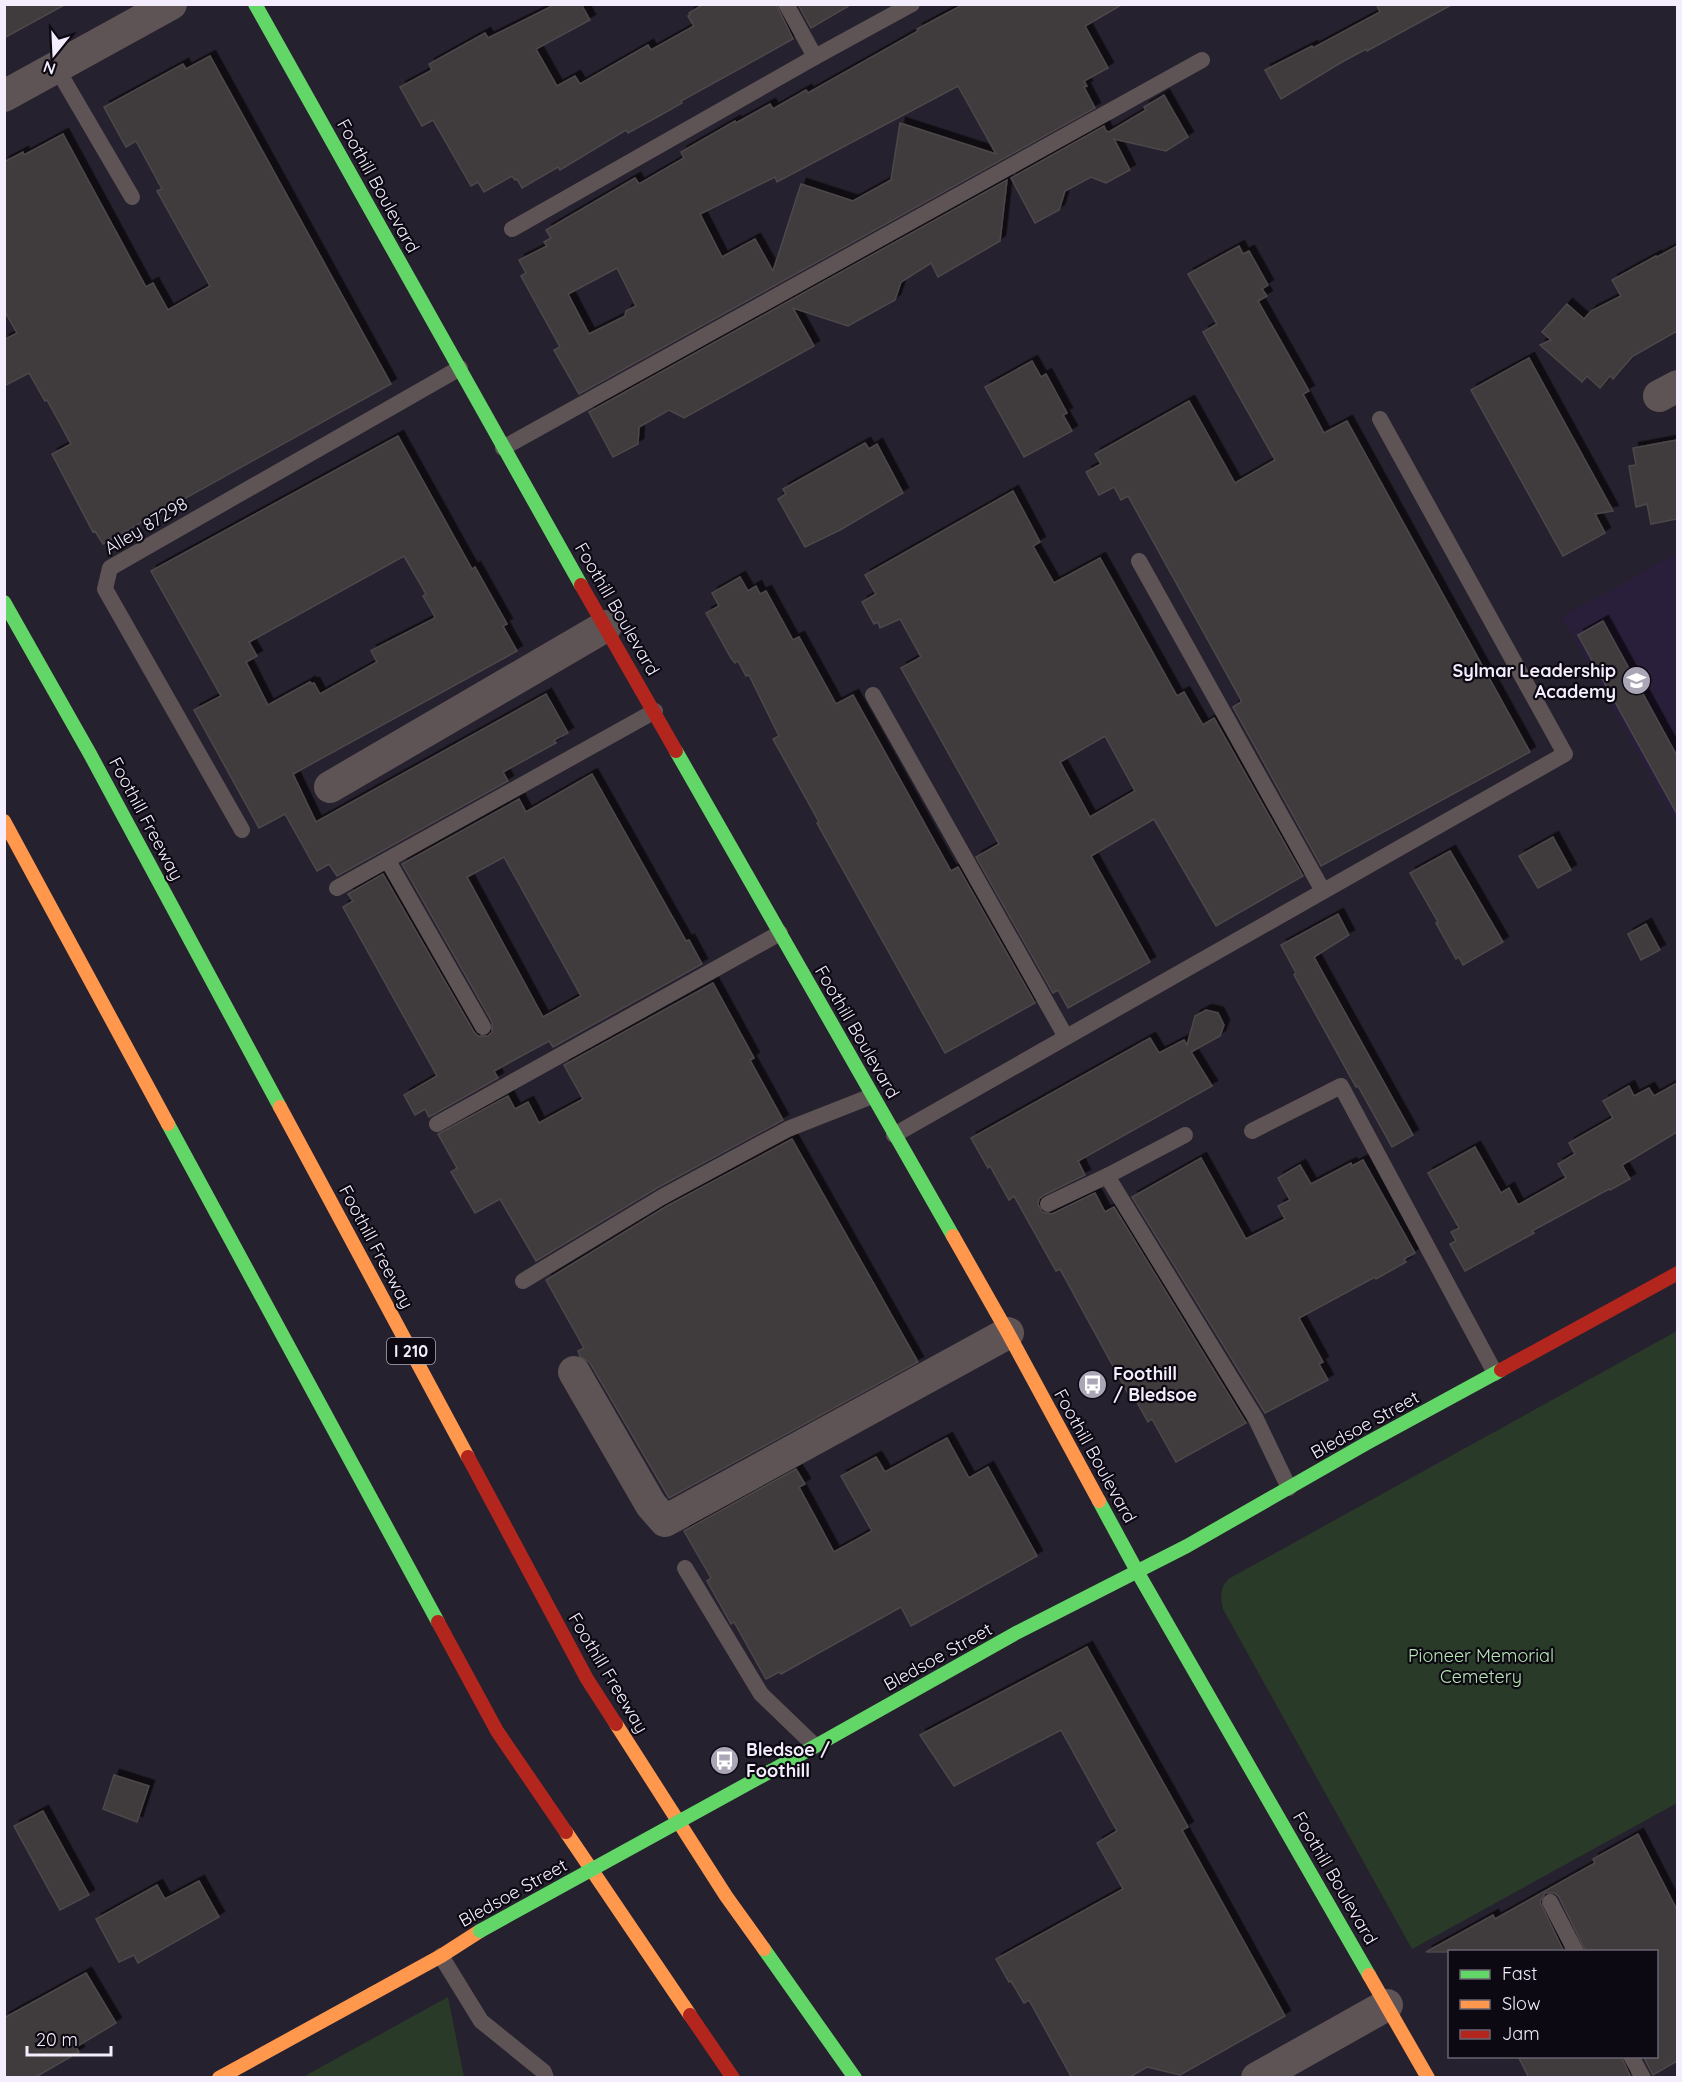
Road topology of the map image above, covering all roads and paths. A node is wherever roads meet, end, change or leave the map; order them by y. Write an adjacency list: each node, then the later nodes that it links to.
1 (171, 4): 7 (street)
2 (255, 4): 11 (main road, Foothill Boulevard)
3 (786, 4): 5 (lane)
4 (912, 4): 5 (lane)
5 (815, 57): 10 (lane)
6 (1202, 60): 13 (lane)
7 (56, 67): 8 (street); 9 (lane)
8 (4, 96)
9 (132, 197)
10 (512, 229)
11 (460, 368): 13 (main road, Foothill Boulevard); 21 (lane, Alley 87298)
12 (1380, 419): 24 (lane)
13 (503, 448): 16 (main road, Foothill Boulevard)
14 (1139, 561): 24 (lane)
15 (4, 602): 52 (main road, Foothill Freeway / I 210)
16 (606, 626): 18 (main road, Foothill Boulevard); 19 (street)
17 (873, 695): 27 (lane)
18 (655, 711): 22 (lane); 25 (main road, Foothill Boulevard)
19 (330, 787)
20 (4, 821): 51 (main road)
21 (242, 830)
22 (387, 861): 23 (lane); 26 (lane)
23 (337, 888)
24 (1323, 891): 27 (lane)
25 (780, 933): 28 (main road, Foothill Boulevard); 29 (lane)
26 (483, 1027)
27 (1066, 1037): 31 (lane)
28 (872, 1096): 31 (main road, Foothill Boulevard); 36 (lane)
29 (437, 1124)
30 (1252, 1131): 39 (lane)
31 (894, 1135): 37 (main road, Foothill Boulevard)
32 (1185, 1135): 33 (lane)
33 (1107, 1176): 34 (lane); 40 (lane)
34 (1048, 1204)
35 (1677, 1273): 39 (main road, Bledsoe Street)
36 (523, 1281)
37 (1008, 1333): 38 (street); 42 (main road, Foothill Boulevard)
38 (574, 1372)
39 (1495, 1373): 40 (main road, Bledsoe Street)
40 (1289, 1488): 42 (main road, Bledsoe Street)
41 (684, 1568): 43 (lane)
42 (1138, 1572): 43 (main road, Bledsoe Street); 47 (main road, Foothill Boulevard)
43 (815, 1746): 46 (main road, Bledsoe Street, bridge)
44 (1550, 1902): 45 (lane)
45 (1575, 1950)
46 (441, 1956): 49 (main road, Bledsoe Street); 50 (lane)
47 (1387, 2005): 53 (street); 54 (main road, Foothill Boulevard)
48 (1633, 2058): 55 (lane)
49 (219, 2078)
50 (546, 2078)
51 (733, 2078)
52 (855, 2078)
53 (1257, 2078)
54 (1428, 2078)
55 (1643, 2078)

